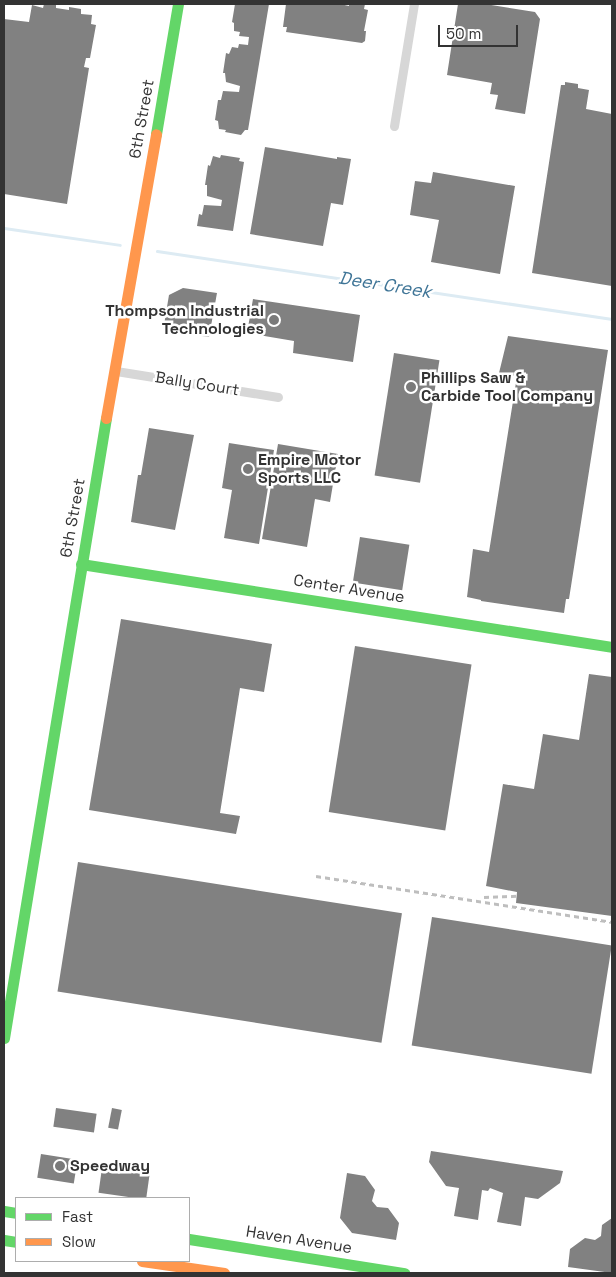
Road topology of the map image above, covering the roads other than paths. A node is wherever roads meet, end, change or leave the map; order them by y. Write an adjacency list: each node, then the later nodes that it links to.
1 (178, 4): 4 (main road, 6th Street)
2 (414, 4): 3 (street)
3 (394, 126)
4 (116, 371): 5 (street, Bally Court); 6 (main road, 6th Street)
5 (278, 397)
6 (81, 564): 7 (main road, Center Avenue); 8 (main road, 6th Street)
7 (612, 647)
8 (4, 1038)
9 (190, 1239): 12 (main road, Haven Avenue)
10 (149, 1262): 11 (main road)
11 (224, 1273)
12 (404, 1273)

